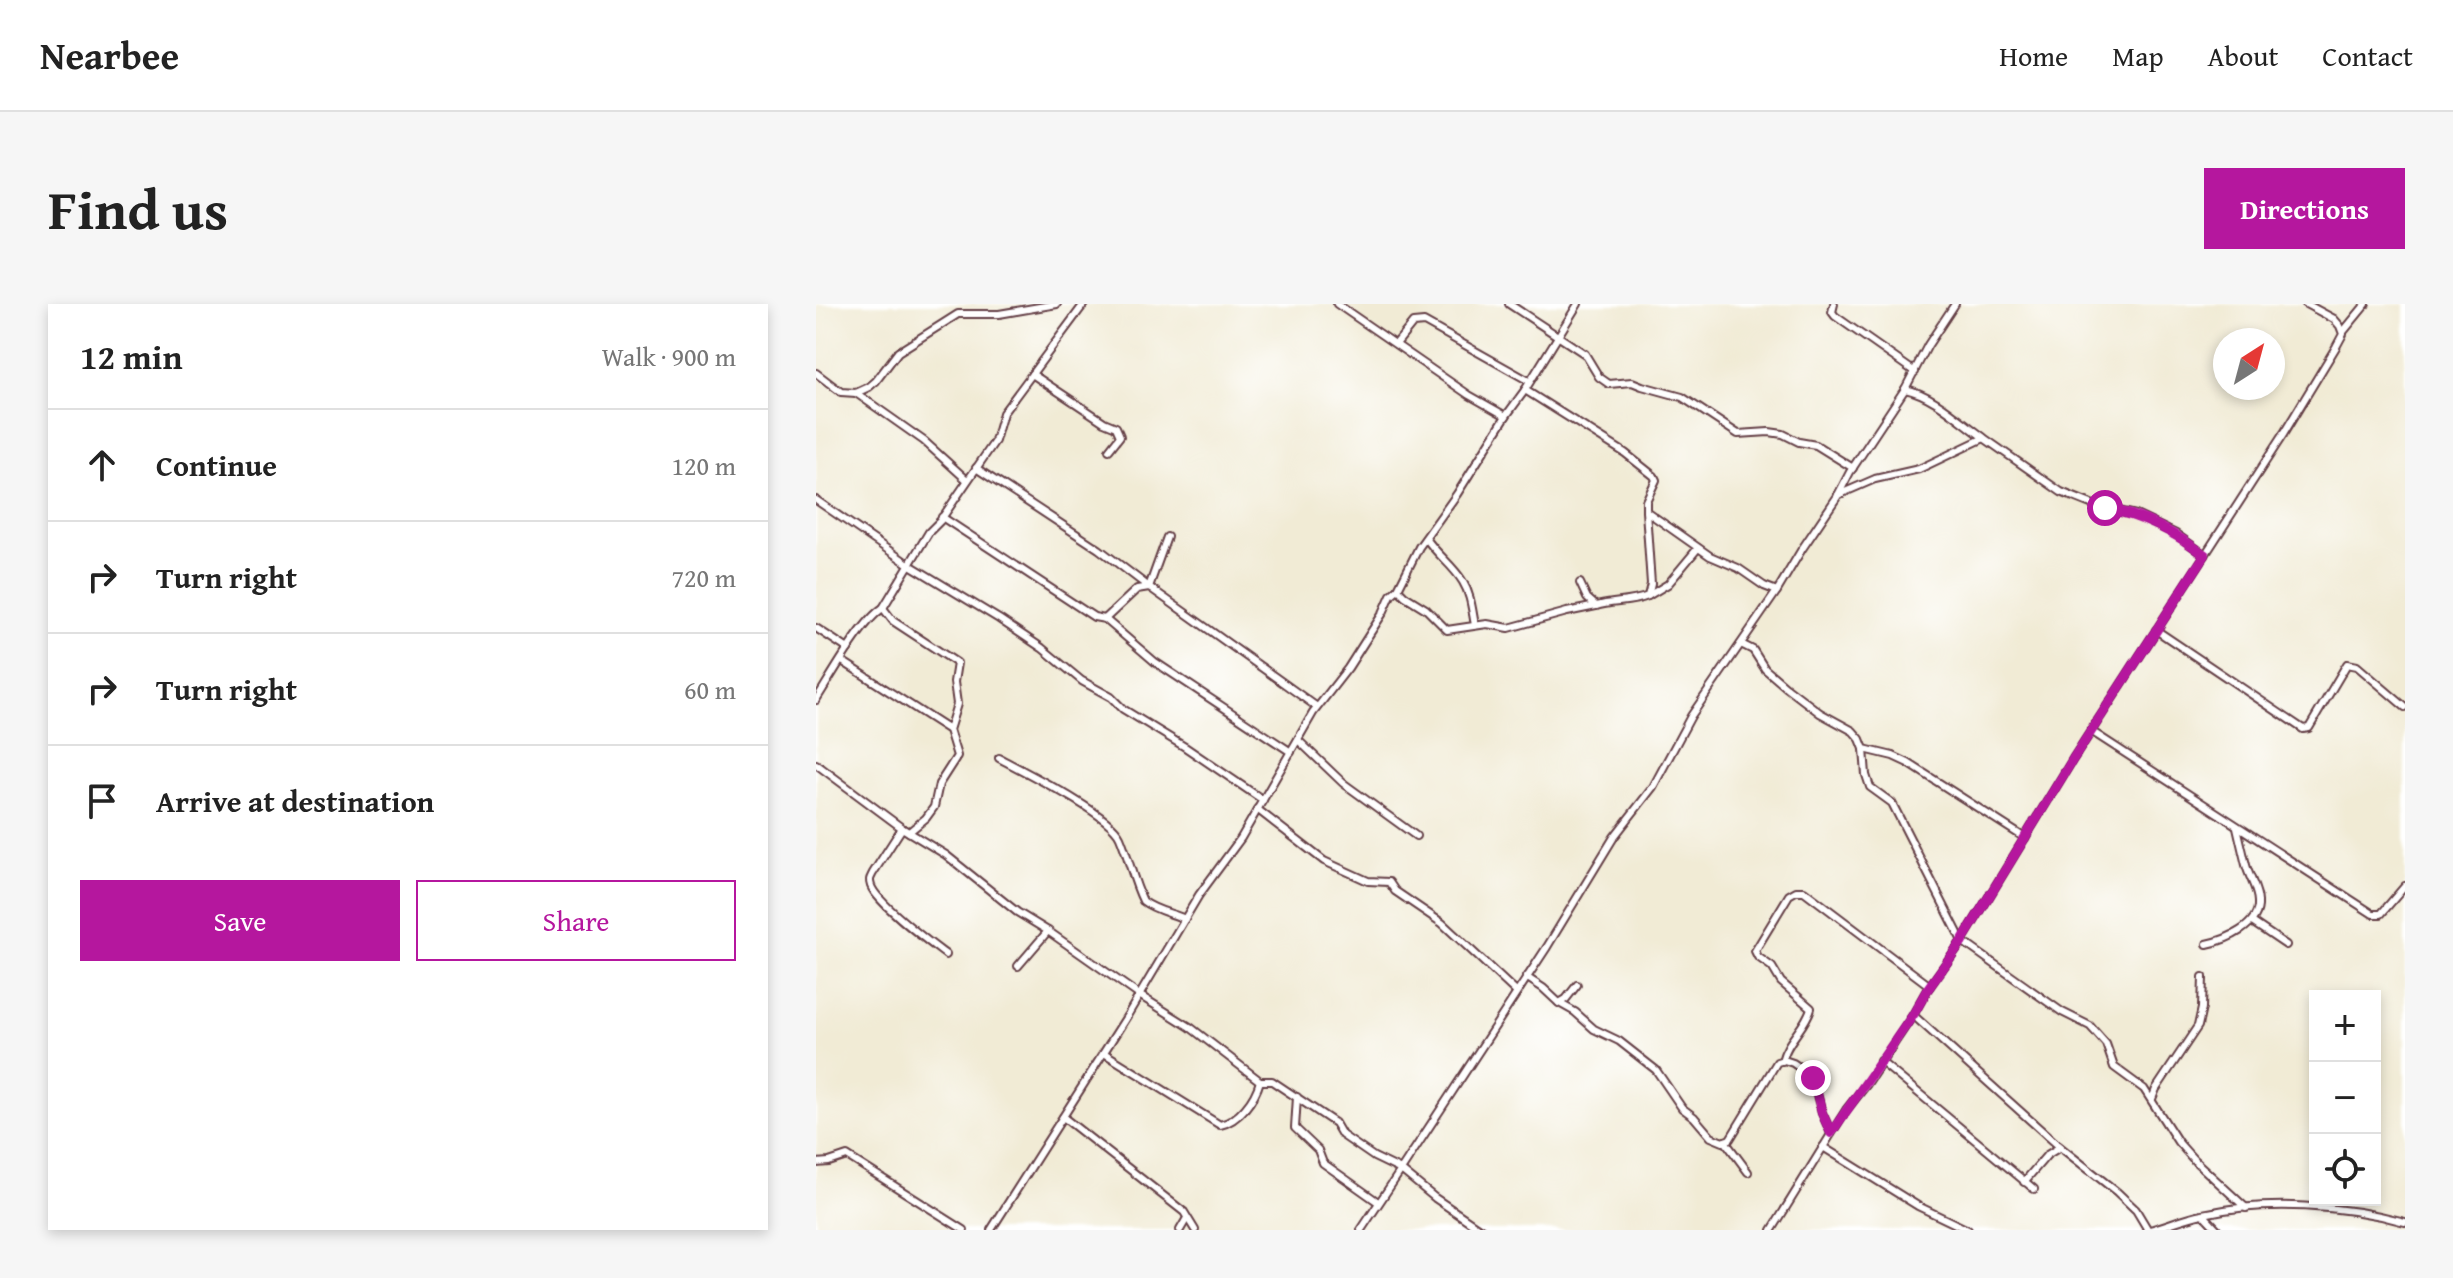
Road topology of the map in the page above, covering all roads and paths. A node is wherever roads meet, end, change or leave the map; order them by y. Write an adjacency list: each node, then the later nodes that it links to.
1 (1057, 304): 19 (street)
2 (1084, 304): 15 (street)
3 (1337, 304): 12 (street)
4 (1509, 304): 11 (street)
5 (1578, 304): 11 (street)
6 (1834, 304): 13 (street)
7 (1955, 304): 13 (street)
8 (2306, 304): 10 (street)
9 (2366, 304): 10 (street)
10 (2343, 332): 33 (street)
11 (1557, 336): 16 (street); 24 (street)
12 (1396, 344): 16 (street); 20 (street)
13 (1915, 372): 17 (street)
14 (816, 373): 19 (street)
15 (1032, 374): 22 (street); 23 (street)
16 (1529, 381): 18 (street)
17 (1905, 389): 21 (street); 24 (street)
18 (1525, 390): 20 (street); 28 (street)
19 (856, 393): 25 (street)
20 (1506, 416): 31 (street)
21 (1984, 438): 26 (street); 33 (street)
22 (1109, 450)
23 (976, 468): 25 (street); 36 (street)
24 (1853, 468): 26 (street)
25 (967, 480): 29 (street)
26 (1838, 495): 38 (street)
27 (816, 500): 34 (street)
28 (1646, 511): 32 (street); 39 (street)
29 (942, 517): 34 (street); 42 (street)
30 (1167, 537): 36 (street)
31 (1426, 538): 37 (street); 43 (street)
32 (1698, 548): 38 (street); 39 (street)
33 (2205, 555): 45 (street)
34 (910, 565): 41 (street); 59 (street)
35 (1580, 583): 40 (street)
36 (1149, 587): 42 (street); 50 (street)
37 (1398, 589): 43 (street); 50 (street)
38 (1777, 591): 46 (street)
39 (1648, 596): 40 (street)
40 (1596, 606): 43 (street)
41 (883, 608): 47 (street); 52 (street)
42 (1105, 619): 56 (street)
43 (1475, 625)
44 (816, 628): 47 (street)
45 (2156, 630): 51 (street); 53 (street)
46 (1741, 644): 55 (street); 74 (street)
47 (848, 649): 48 (street)
48 (842, 661): 49 (street); 52 (street)
49 (816, 700)
50 (1317, 707): 54 (street)
51 (2405, 707)
52 (949, 730): 62 (street)
53 (2091, 731): 61 (street); 64 (street)
54 (1298, 740): 56 (street); 63 (street)
55 (1864, 749): 64 (street); 69 (street)
56 (1291, 752): 59 (street)
57 (999, 758): 66 (street)
58 (816, 764): 62 (street)
59 (1263, 800): 60 (street)
60 (1257, 809): 66 (street); 78 (street)
61 (2237, 827): 65 (street); 67 (street)
62 (905, 830): 68 (street); 72 (street)
63 (1416, 836)
64 (2025, 838): 69 (street)
65 (2405, 886)
66 (1185, 919): 79 (street)
67 (2252, 922): 70 (street); 71 (street)
68 (1048, 931): 73 (street); 79 (street)
69 (1962, 941): 77 (street); 87 (street)
70 (2207, 944)
71 (2286, 945)
72 (946, 955)
73 (1018, 966)
74 (1526, 977): 78 (street); 80 (street)
75 (2203, 977): 87 (street)
76 (1577, 985): 80 (street)
77 (1930, 986): 81 (street); 83 (street)
78 (1516, 992): 94 (street)
79 (1139, 995): 82 (street); 85 (street)
80 (1559, 1003): 90 (street)
81 (1913, 1015): 84 (street); 92 (street)
82 (1104, 1053): 85 (street); 88 (street)
83 (1782, 1061): 89 (street); 90 (street)
84 (1880, 1061): 89 (street); 96 (street)
85 (1260, 1081): 86 (street)
86 (1297, 1097): 94 (street); 98 (street)
87 (2152, 1099): 99 (street)
88 (1063, 1117): 101 (street); 105 (street)
89 (1831, 1133): 91 (street)
90 (1725, 1141): 95 (street)
91 (1823, 1147): 103 (street); 110 (street)
92 (2060, 1147): 96 (street); 112 (street)
93 (816, 1163): 104 (street)
94 (1401, 1170): 98 (street); 109 (street)
95 (1748, 1172)
96 (2024, 1182): 97 (street)
97 (2034, 1189)
98 (1378, 1202): 108 (street)
99 (2246, 1208): 100 (street); 102 (street)
100 (2203, 1214): 112 (street); 113 (street)
101 (1187, 1218): 106 (street); 107 (street)
102 (2405, 1222)
103 (1951, 1227): 111 (street)
104 (964, 1230)
105 (991, 1230)
106 (1180, 1230)
107 (1195, 1230)
108 (1361, 1230)
109 (1482, 1230)
110 (1772, 1230)
111 (1968, 1230)
112 (2149, 1230)
113 (2218, 1230)

